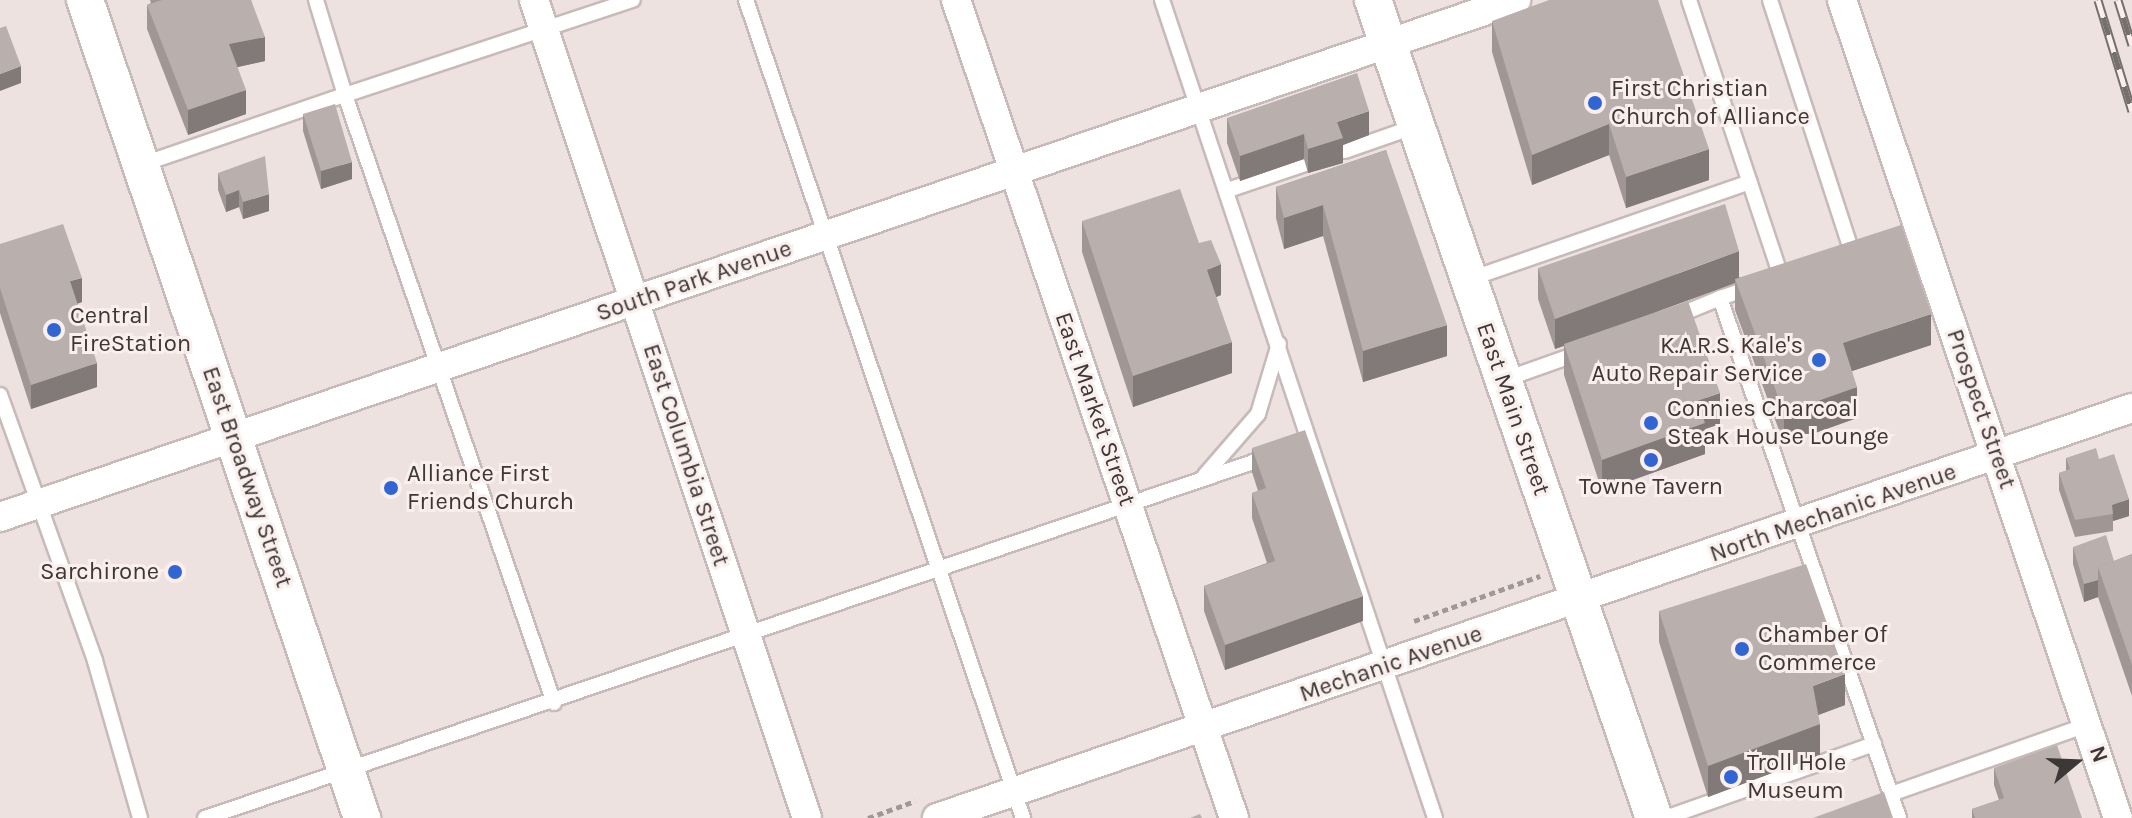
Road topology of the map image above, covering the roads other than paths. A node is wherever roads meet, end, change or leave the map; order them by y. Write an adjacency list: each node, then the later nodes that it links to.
1 (85, 0): 20 (street, East Broadway Street)
2 (316, 0): 15 (lane)
3 (534, 0): 13 (street, East Columbia Street)
4 (633, 0): 13 (lane)
5 (746, 0): 24 (lane)
6 (956, 0): 21 (street, East Market Street)
7 (1162, 0): 16 (lane)
8 (1373, 0): 14 (street, East Main Street)
9 (1516, 0): 14 (street, South Park Avenue)
10 (1689, 0): 22 (lane)
11 (1770, 0): 25 (lane)
12 (1842, 0): 38 (street, Prospect Street)
13 (544, 30): 15 (lane); 28 (street, East Columbia Street)
14 (1388, 44): 16 (street, South Park Avenue); 17 (street, East Main Street)
15 (345, 95): 20 (lane); 32 (lane)
16 (1199, 108): 21 (street, South Park Avenue); 23 (lane)
17 (1417, 126): 18 (lane); 26 (street, East Main Street)
18 (1345, 151)
19 (1311, 162): 23 (lane)
20 (139, 165): 36 (street, East Broadway Street)
21 (1014, 171): 24 (street, South Park Avenue); 41 (street, East Market Street)
22 (1750, 182): 26 (lane); 27 (lane)
23 (1228, 190): 30 (lane)
24 (825, 236): 28 (street, South Park Avenue); 44 (lane)
25 (1853, 255)
26 (1469, 279): 33 (street, East Main Street)
27 (1720, 298): 29 (lane); 43 (lane)
28 (634, 301): 32 (street, South Park Avenue); 46 (street, East Columbia Street)
29 (1665, 321)
30 (1280, 342): 37 (lane); 39 (lane)
31 (1592, 348): 33 (lane)
32 (436, 369): 36 (street, South Park Avenue); 48 (lane)
33 (1503, 380): 45 (street, East Main Street)
34 (0, 395): 40 (lane)
35 (2132, 408): 38 (street, North Mechanic Avenue)
36 (234, 438): 40 (street, South Park Avenue); 52 (street, East Broadway Street)
37 (1314, 441): 39 (lane); 47 (lane)
38 (1997, 456): 43 (street, North Mechanic Avenue); 49 (street, Prospect Street)
39 (1199, 481): 41 (lane)
40 (37, 505): 42 (street, South Park Avenue); 55 (lane)
41 (1128, 505): 44 (lane); 50 (street, East Market Street)
42 (0, 517)
43 (1798, 525): 45 (street, North Mechanic Avenue); 51 (lane)
44 (938, 569): 46 (lane); 54 (lane)
45 (1579, 600): 47 (street, Mechanic Avenue); 62 (street, East Main Street)
46 (745, 634): 48 (lane); 58 (street, East Columbia Street)
47 (1388, 665): 50 (street, Mechanic Avenue); 61 (lane)
48 (554, 703): 52 (lane)
49 (2087, 725): 53 (lane); 65 (street, Prospect Street)
50 (1204, 729): 54 (street, Mechanic Avenue); 60 (street, East Market Street)
51 (1874, 744): 53 (lane); 63 (lane)
52 (346, 770): 56 (lane); 57 (street, East Broadway Street)
53 (1891, 794): 64 (lane)
54 (1018, 805): 59 (street, Mechanic Avenue)
55 (140, 818)
56 (205, 818)
57 (362, 818)
58 (807, 818)
59 (937, 818)
60 (1234, 818)
61 (1435, 818)
62 (1654, 818)
63 (1665, 818)
64 (1899, 818)
65 (2118, 818)

